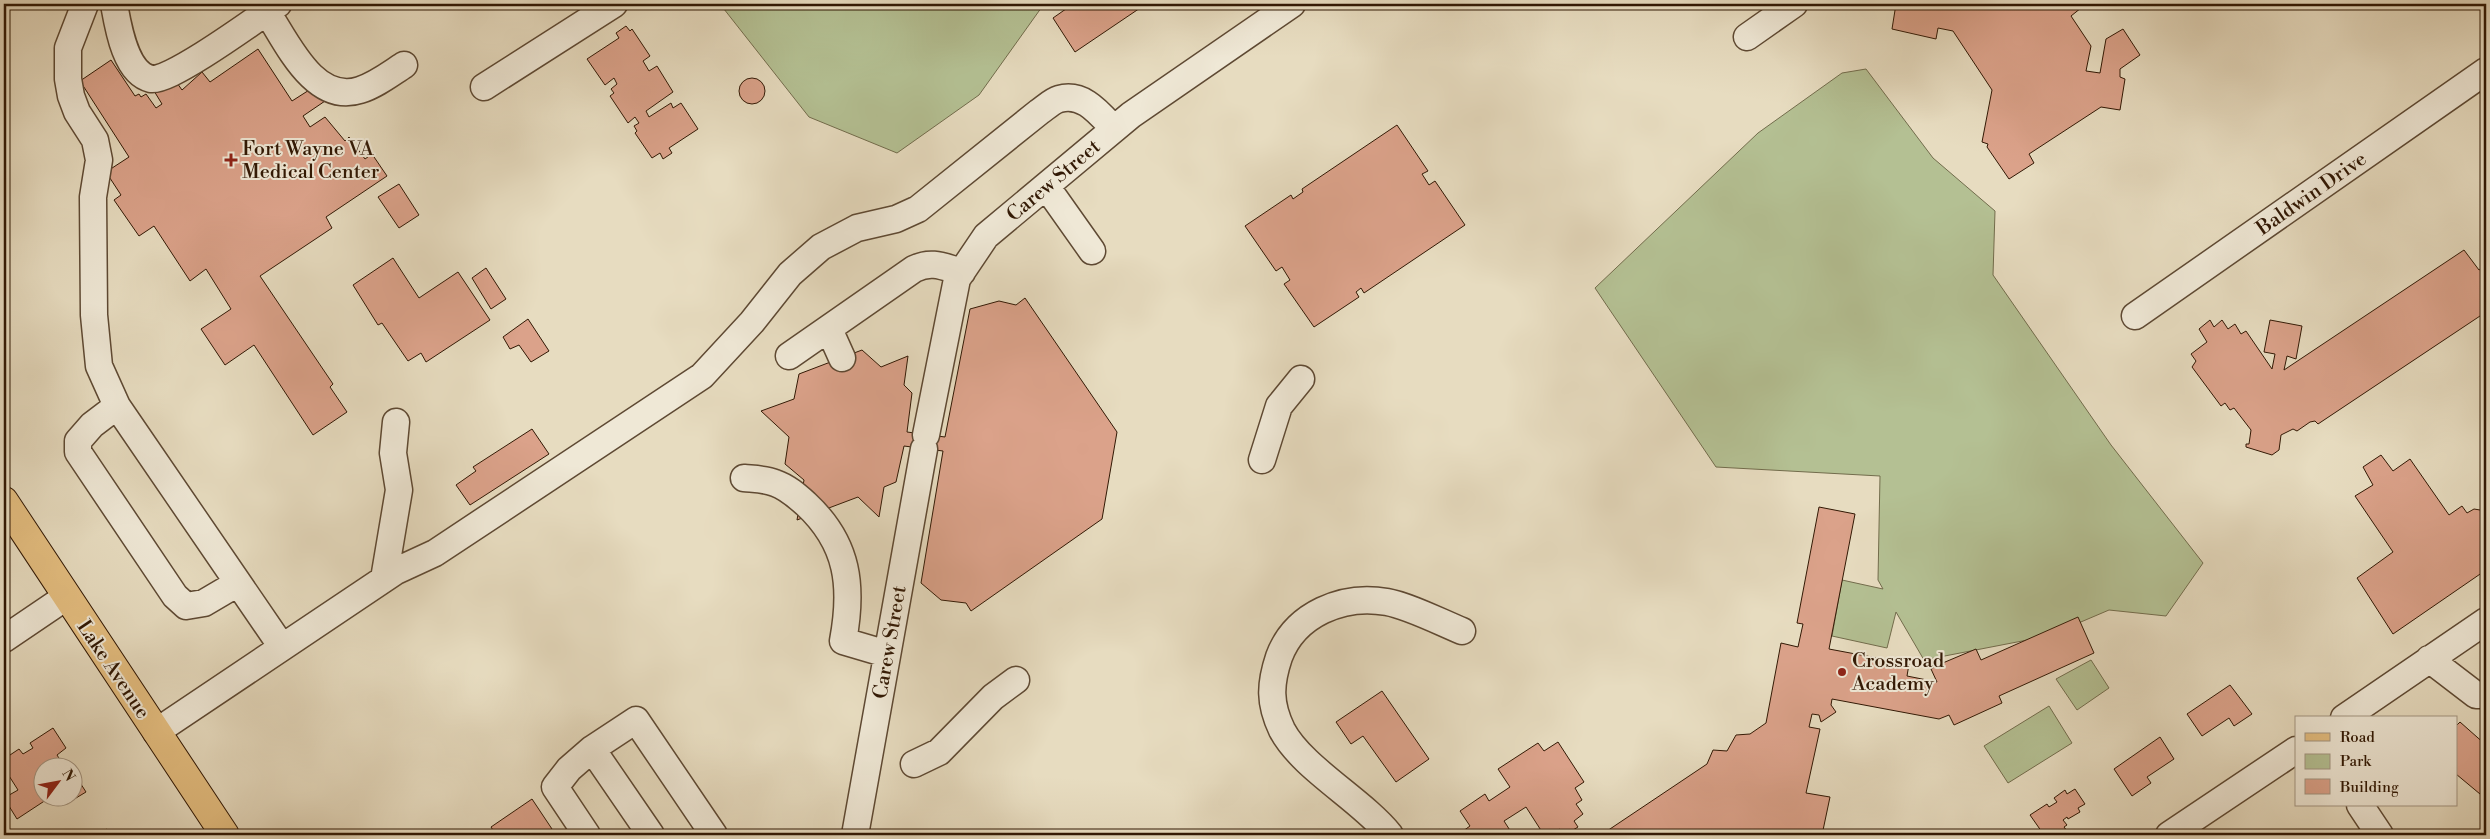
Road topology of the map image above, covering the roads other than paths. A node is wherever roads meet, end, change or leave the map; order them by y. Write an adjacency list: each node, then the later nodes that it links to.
1 (85, 4): 20 (street)
2 (114, 4): 6 (street)
3 (614, 4): 10 (street)
4 (1292, 4): 11 (street, Carew Street)
5 (1794, 4): 7 (street)
6 (272, 8): 8 (street)
7 (1746, 37)
8 (404, 65)
9 (2486, 71): 15 (street, Baldwin Drive)
10 (484, 87)
11 (1114, 129): 12 (street, Carew Street); 25 (street)
12 (1046, 186): 13 (street); 14 (street, Carew Street)
13 (1092, 251)
14 (962, 272): 16 (street); 32 (street, Carew Street)
15 (2135, 316)
16 (828, 329): 17 (street); 18 (street)
17 (789, 356)
18 (842, 358)
19 (1301, 379): 22 (street)
20 (117, 406): 26 (street); 26 (street)
21 (396, 422): 25 (street)
22 (1262, 460)
23 (744, 478): 32 (street)
24 (4, 501): 27 (main road, Lake Avenue)
25 (384, 579): 31 (street)
26 (238, 582): 31 (street)
27 (66, 597): 30 (street); 37 (main road, Lake Avenue)
28 (2486, 621): 33 (street)
29 (1462, 631): 47 (street)
30 (4, 639)
31 (282, 647): 37 (street)
32 (887, 654): 46 (street, Carew Street)
33 (2429, 659): 35 (street); 36 (street)
34 (1016, 680): 40 (street)
35 (2486, 695)
36 (2347, 716)
37 (156, 732): 42 (main road, Lake Avenue)
38 (592, 749): 43 (street); 44 (street); 45 (street)
39 (2295, 751): 48 (street)
40 (914, 764)
41 (2361, 806): 49 (street)
42 (226, 835)
43 (587, 835)
44 (651, 835)
45 (714, 835)
46 (855, 835)
47 (1390, 835)
48 (2169, 835)
49 (2380, 835)

